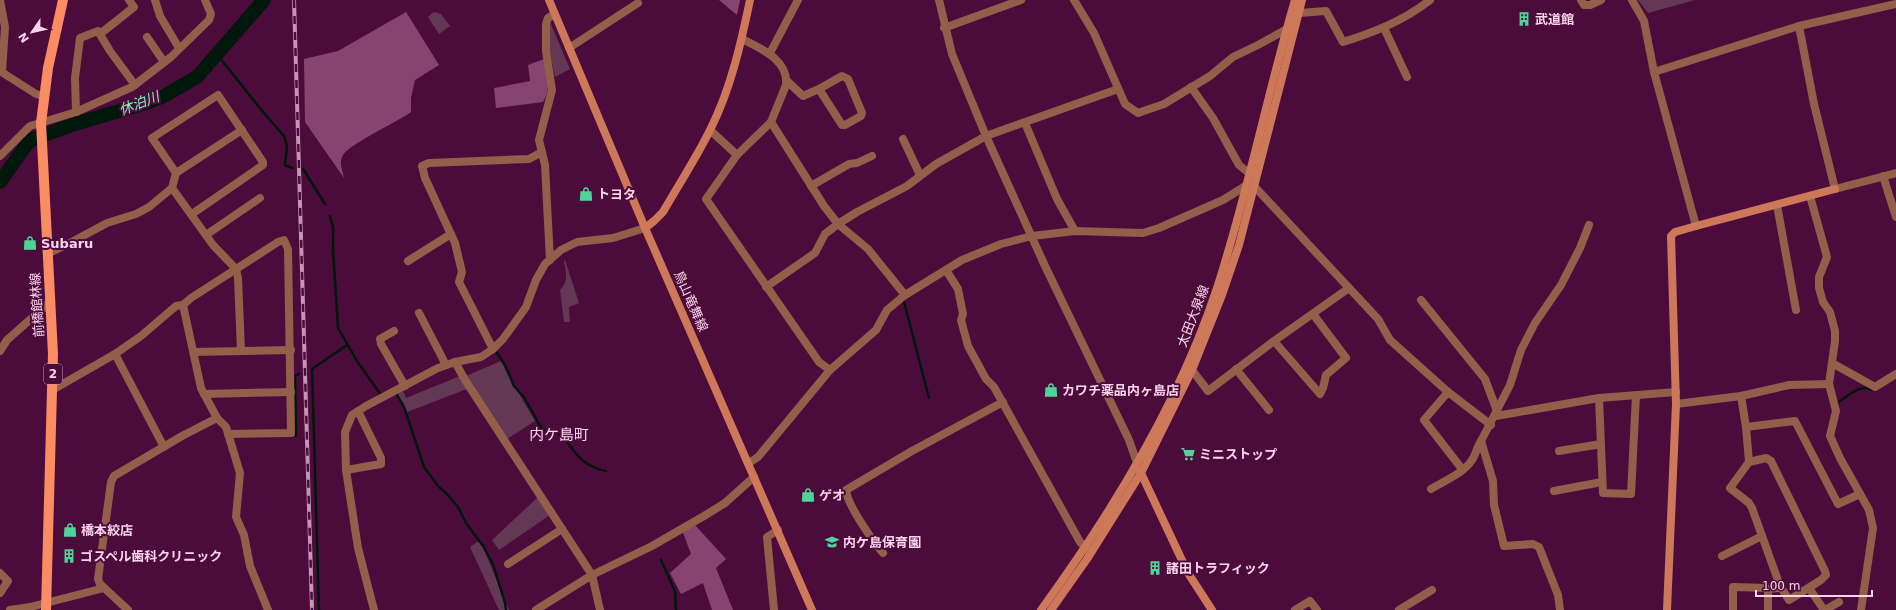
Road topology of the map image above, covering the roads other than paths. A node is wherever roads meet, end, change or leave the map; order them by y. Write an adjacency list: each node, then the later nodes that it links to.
1 (0, 0): 34 (street)
2 (63, 0): 42 (main road, 前橋館林線 / 2)
3 (129, 0): 27 (street)
4 (155, 0): 30 (street)
5 (205, 0): 30 (street)
6 (549, 0): 21 (main road, 鳥山竜舞線)
7 (750, 0): 29 (main road)
8 (798, 0): 32 (street)
9 (939, 0): 24 (street)
10 (1021, 0): 24 (street)
11 (1074, 0): 41 (street)
12 (1295, 0): 22 (main road, 太田大泉線)
13 (1302, 0): 20 (main road, 太田大泉線)
14 (1430, 0): 25 (street)
15 (1581, 0): 16 (street)
16 (1601, 0)
17 (1632, 0): 35 (street)
18 (638, 3): 31 (street)
19 (1896, 4): 23 (street)
20 (1299, 13): 22 (street); 25 (street); 60 (main road, 太田大泉線)
21 (555, 14): 31 (main road, 鳥山竜舞線); 51 (street)
22 (1289, 18): 26 (main road, 太田大泉線)
23 (1799, 26): 35 (street); 63 (street)
24 (944, 28): 49 (street)
25 (1384, 28): 36 (street)
26 (1287, 29): 39 (street); 57 (main road, 太田大泉線)
27 (100, 34): 38 (street); 43 (street)
28 (147, 37): 33 (street)
29 (742, 39): 32 (street); 48 (main road)
30 (179, 48): 33 (street)
31 (569, 48): 72 (main road, 鳥山竜舞線)
32 (770, 53): 37 (street)
33 (164, 62): 38 (street)
34 (1, 71): 42 (street)
35 (1654, 72): 71 (street)
36 (1407, 77)
37 (786, 80): 40 (street); 44 (street)
38 (136, 84): 43 (street)
39 (1191, 87): 41 (street); 57 (street)
40 (819, 89): 40 (street)
41 (1118, 89): 45 (street)
42 (43, 96): 46 (main road, 前橋館林線 / 2)
43 (76, 112): 46 (street)
44 (771, 122): 52 (street); 61 (street)
45 (1025, 123): 49 (street); 73 (street)
46 (41, 125): 53 (street); 77 (main road, 前橋館林線 / 2)
47 (242, 130): 55 (street); 55 (street); 67 (street)
48 (710, 130): 52 (street); 72 (main road)
49 (986, 136): 58 (street); 76 (street)
50 (903, 139): 58 (street)
51 (542, 152): 75 (street); 78 (street)
52 (737, 155): 82 (street)
53 (0, 156)
54 (872, 156): 61 (street)
55 (176, 173): 62 (street)
56 (1896, 173): 59 (street)
57 (1250, 174): 60 (main road, 太田大泉線)
58 (920, 175): 69 (street)
59 (1882, 176): 63 (street); 68 (street)
60 (1251, 185): 73 (street); 83 (street); 103 (main road, 太田大泉線); 131 (main road, 太田大泉線)
61 (811, 186): 69 (street)
62 (172, 188): 67 (street); 77 (street)
63 (1835, 189): 64 (main road)
64 (1810, 196): 66 (main road); 100 (street)
65 (260, 198): 74 (street)
66 (1777, 205): 71 (main road); 88 (street)
67 (192, 214): 74 (street)
68 (1896, 217)
69 (838, 224): 82 (street); 84 (street)
70 (1589, 226): 120 (street)
71 (1696, 226): 111 (main road)
72 (645, 228): 78 (street); 130 (main road, 鳥山竜舞線)
73 (1075, 231): 76 (street)
74 (206, 234): 80 (street)
75 (452, 234): 79 (street); 93 (street)
76 (1032, 236): 81 (street); 131 (street)
77 (47, 254): 86 (main road, 前橋館林線 / 2)
78 (550, 260): 93 (street)
79 (408, 261)
80 (236, 270): 87 (street); 94 (street); 96 (street)
81 (946, 270): 84 (street); 116 (street)
82 (766, 287): 102 (street)
83 (1349, 288): 90 (street); 110 (street)
84 (905, 295): 102 (street)
85 (1421, 300): 120 (street)
86 (50, 302): 95 (street); 108 (main road, 前橋館林線 / 2)
87 (184, 305): 97 (street); 98 (street)
88 (1796, 310)
89 (419, 313): 101 (street)
90 (1313, 314): 92 (street); 92 (street)
91 (394, 331): 107 (street)
92 (1274, 341): 104 (street)
93 (493, 349): 99 (street)
94 (291, 350): 96 (street); 109 (street)
95 (0, 351)
96 (241, 351): 97 (street)
97 (194, 352): 112 (street)
98 (115, 354): 108 (street); 127 (street)
99 (455, 362): 101 (street); 140 (street)
100 (1832, 363): 105 (street); 106 (street)
101 (446, 365): 107 (street)
102 (830, 370): 130 (street)
103 (1192, 370): 104 (street); 134 (main road, 太田大泉線)
104 (1236, 370): 119 (street)
105 (1896, 374)
106 (1829, 384): 114 (street); 139 (street)
107 (404, 386): 118 (street)
108 (54, 388): 157 (main road, 前橋館林線 / 2)
109 (291, 392): 112 (street); 124 (street)
110 (1448, 392): 122 (street); 133 (street)
111 (1676, 392): 113 (street); 117 (main road)
112 (204, 394): 121 (street)
113 (1636, 395): 115 (street); 136 (street)
114 (1741, 396): 117 (street); 123 (street)
115 (1599, 398): 120 (street); 126 (street)
116 (1003, 402): 143 (street); 145 (street)
117 (1676, 404): 174 (main road)
118 (358, 410): 132 (street); 132 (street)
119 (1268, 410)
120 (1497, 413): 122 (street)
121 (217, 418): 124 (street); 127 (street)
122 (1491, 425): 125 (street)
123 (1746, 427): 129 (street); 139 (street)
124 (228, 434): 161 (street)
125 (1482, 441): 133 (street); 173 (street)
126 (1601, 444): 128 (street); 136 (street)
127 (164, 447): 151 (street)
128 (1559, 451)
129 (1749, 462): 142 (street); 152 (street)
130 (749, 463): 135 (main road, 鳥山竜舞線)
131 (1137, 463): 134 (main road); 143 (main road, 太田大泉線)
132 (346, 470): 162 (street)
133 (1462, 470): 137 (street)
134 (1141, 473): 144 (main road, 太田大泉線); 169 (main road)
135 (754, 477): 141 (main road, 鳥山竜舞線); 149 (street)
136 (1602, 482): 138 (street)
137 (1431, 489)
138 (1554, 491)
139 (1860, 494): 178 (street)
140 (562, 528): 147 (street); 149 (street)
141 (778, 530): 165 (street); 166 (main road, 鳥山竜舞線)
142 (1762, 536): 146 (street); 150 (street)
143 (1084, 546): 144 (street); 167 (main road, 太田大泉線)
144 (1092, 552): 168 (main road, 太田大泉線)
145 (883, 553)
146 (1722, 556)
147 (508, 564)
148 (0, 573): 155 (street)
149 (592, 575): 163 (street); 164 (street)
150 (1780, 586): 152 (street); 153 (street)
151 (104, 588): 157 (street); 160 (street)
152 (1809, 588): 177 (street)
153 (1768, 589): 175 (street); 176 (street)
154 (1432, 590): 158 (street)
155 (0, 592)
156 (1839, 602): 177 (street)
157 (46, 606): 159 (street)
158 (1415, 606): 172 (street)
159 (10, 610)
160 (128, 610)
161 (268, 610)
162 (374, 610)
163 (536, 610)
164 (600, 610)
165 (774, 610)
166 (812, 610)
167 (1041, 610)
168 (1051, 610)
169 (1212, 610)
170 (1294, 610): 171 (street)
171 (1317, 610)
172 (1399, 610)
173 (1560, 610)
174 (1667, 610)
175 (1733, 610)
176 (1768, 610)
177 (1825, 610)
178 (1861, 610)

